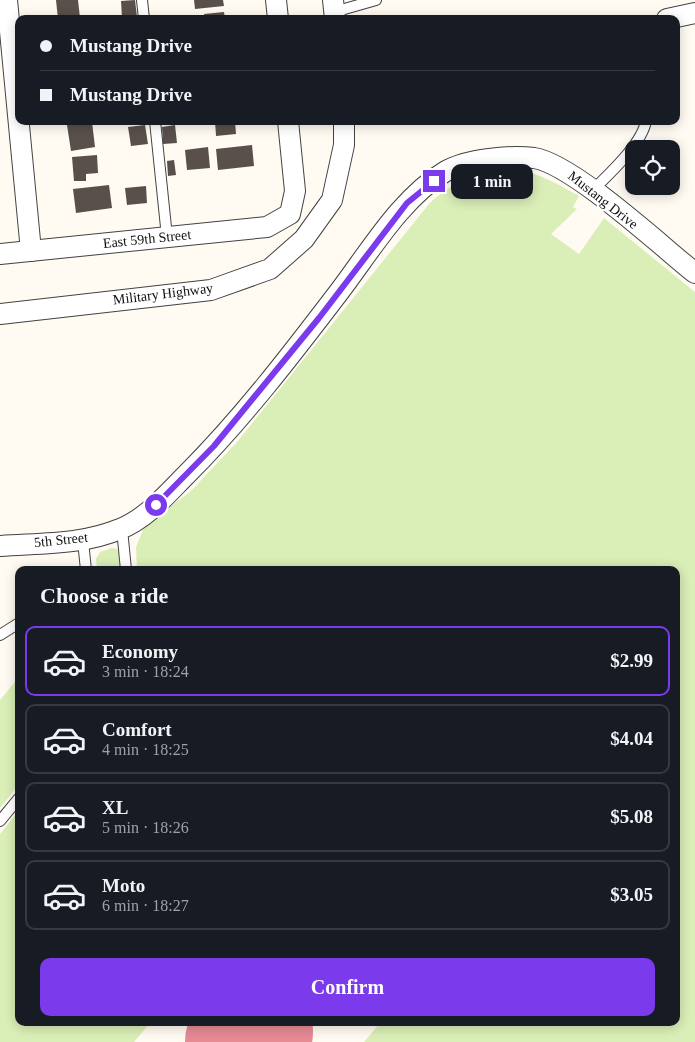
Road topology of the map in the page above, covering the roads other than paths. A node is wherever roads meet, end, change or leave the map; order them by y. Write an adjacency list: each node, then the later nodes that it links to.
1 (7, 0): 10 (street)
2 (142, 0): 7 (lane)
3 (276, 0): 8 (street)
4 (376, 0): 5 (lane)
5 (334, 10)
6 (695, 13): 9 (street)
7 (144, 15)
8 (278, 15)
9 (680, 16)
10 (15, 84)
11 (19, 125): 18 (street)
12 (155, 125): 17 (lane)
13 (288, 125): 17 (street, East 59th Street)
14 (344, 125): 21 (street, Military Highway)
15 (645, 125): 16 (lane)
16 (592, 190): 20 (street, Mustang Drive); 22 (street, Mustang Drive)
17 (167, 237): 18 (street, East 59th Street)
18 (31, 251): 19 (street, East 59th Street)
19 (0, 254)
20 (695, 273)
21 (0, 314)
22 (122, 529): 23 (street, 5th Street); 26 (lane)
23 (83, 541): 24 (street, 5th Street); 25 (lane)
24 (0, 546)
25 (86, 566)
26 (126, 566)
27 (15, 626): 28 (lane)
28 (0, 635)
29 (15, 803): 30 (lane)
30 (0, 821)

